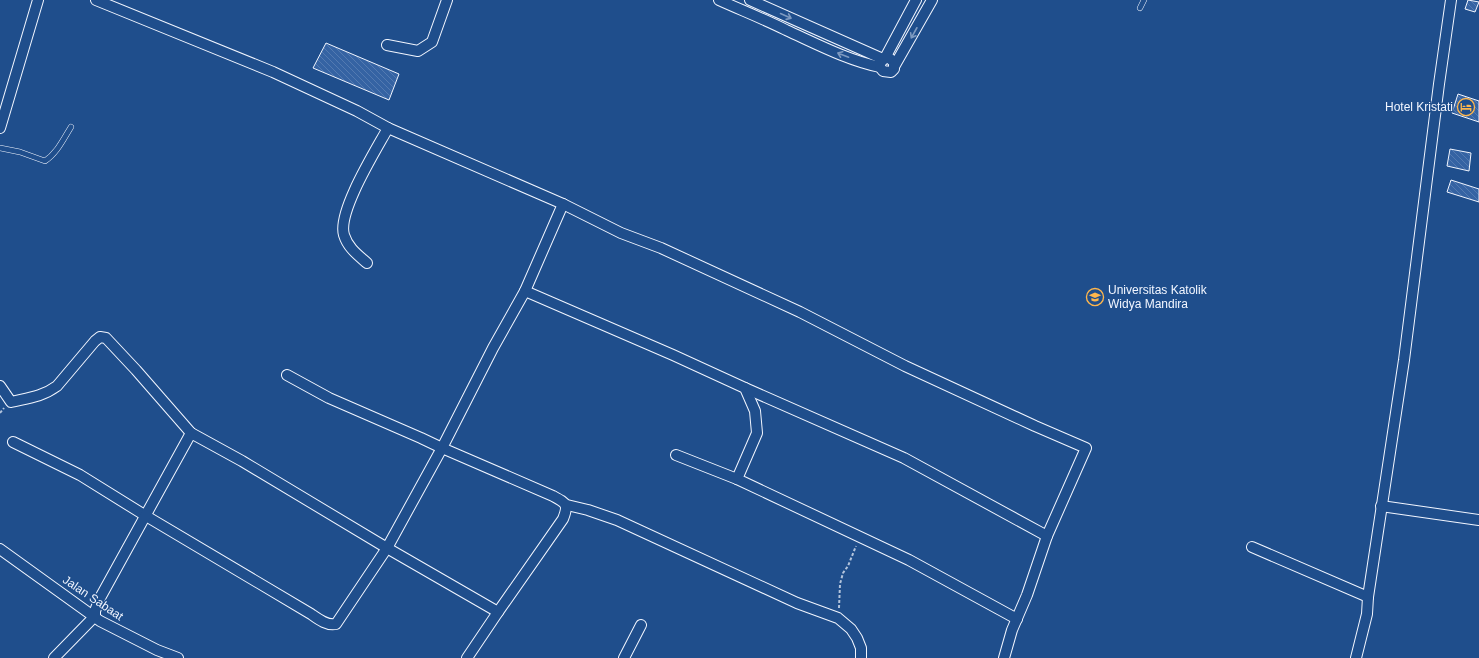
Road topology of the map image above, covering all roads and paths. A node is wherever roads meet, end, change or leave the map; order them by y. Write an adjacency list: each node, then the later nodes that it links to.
1 (38, 0): 13 (street)
2 (96, 0): 15 (street)
3 (447, 0): 11 (street)
4 (719, 0): 12 (street, one-way to 4)
5 (750, 0): 12 (street, one-way to 12)
6 (916, 0): 12 (street)
7 (932, 0): 12 (street, one-way to 12)
8 (1144, 0): 10 (lane)
9 (1451, 0): 29 (street)
10 (1140, 8)
11 (387, 45)
12 (883, 61)
13 (0, 128)
14 (70, 128): 16 (lane)
15 (388, 128): 17 (street); 18 (street)
16 (0, 148)
17 (563, 204): 19 (street); 32 (street)
18 (367, 263)
19 (525, 291): 22 (street); 25 (street)
20 (287, 375): 25 (street)
21 (0, 386): 23 (street)
22 (745, 388): 27 (street); 32 (street)
23 (191, 433): 30 (street); 35 (street)
24 (13, 442): 30 (street)
25 (442, 448): 28 (street); 35 (street)
26 (676, 454): 27 (street)
27 (737, 479): 33 (street)
28 (566, 505): 38 (street); 40 (street)
29 (1381, 506): 31 (street); 37 (street)
30 (146, 516): 35 (street); 39 (street)
31 (1479, 520)
32 (1047, 536): 41 (street)
33 (860, 538): 40 (path); 41 (street)
34 (1252, 547): 37 (street)
35 (387, 548): 38 (street)
36 (0, 549): 39 (street, Jalan Sabaat)
37 (1368, 597): 49 (street)
38 (498, 612): 45 (street)
39 (95, 616): 43 (street); 44 (street, Jalan Sabaat)
40 (838, 618): 47 (street)
41 (1017, 618): 48 (street)
42 (641, 625): 46 (street)
43 (54, 658)
44 (178, 658)
45 (467, 658)
46 (624, 658)
47 (861, 658)
48 (1004, 658)
49 (1356, 658)

